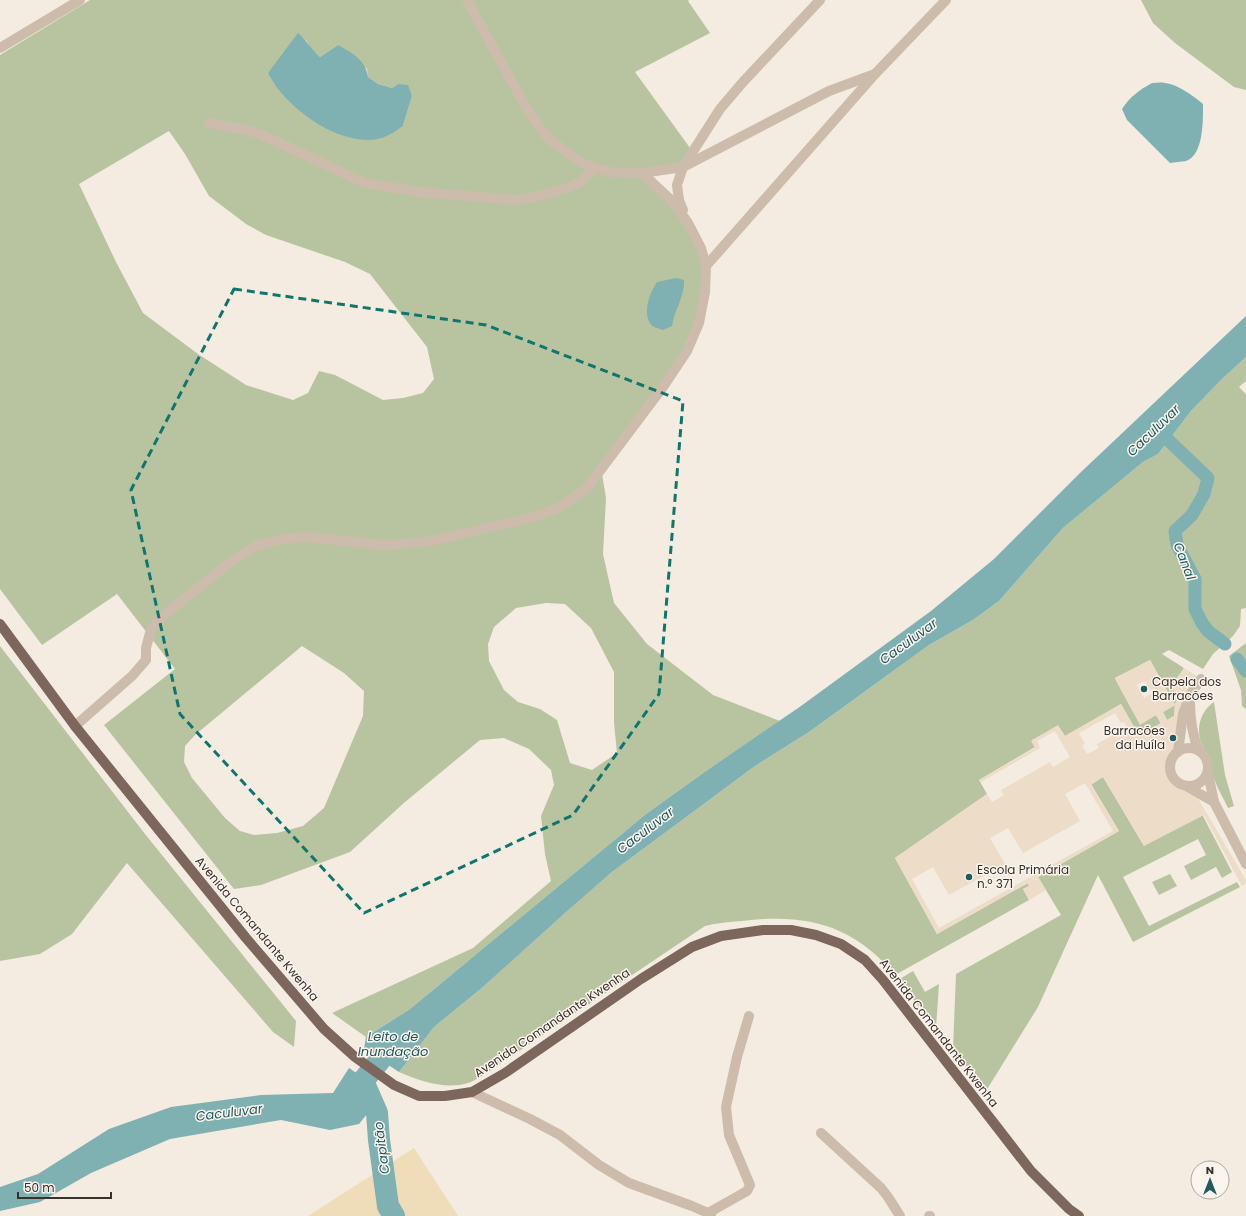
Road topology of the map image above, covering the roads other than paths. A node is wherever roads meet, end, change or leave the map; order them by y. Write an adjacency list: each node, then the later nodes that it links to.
1 (80, 0): 5 (street)
2 (467, 0): 9 (street)
3 (820, 0): 8 (street)
4 (946, 0): 6 (street)
5 (0, 48)
6 (875, 74): 8 (street); 12 (street)
7 (209, 123): 9 (street)
8 (682, 167): 10 (street); 11 (street)
9 (595, 168): 10 (street)
10 (642, 173): 11 (street)
11 (688, 223): 12 (street)
12 (706, 266): 16 (street)
13 (0, 624): 16 (main road, Avenida Comandante Kwenha)
14 (1201, 680): 15 (street)
15 (1190, 695): 17 (street); 18 (street)
16 (76, 726): 24 (main road, Avenida Comandante Kwenha)
17 (1199, 751): 18 (street); 19 (street)
18 (1178, 752): 20 (street)
19 (1208, 773): 20 (street); 21 (street)
20 (1188, 787): 21 (street)
21 (1214, 802): 22 (street)
22 (1246, 864)
23 (749, 1016): 26 (street)
24 (472, 1092): 26 (street); 28 (main road, Avenida Comandante Kwenha)
25 (821, 1133): 27 (street)
26 (709, 1214)
27 (900, 1216)
28 (1079, 1216)

